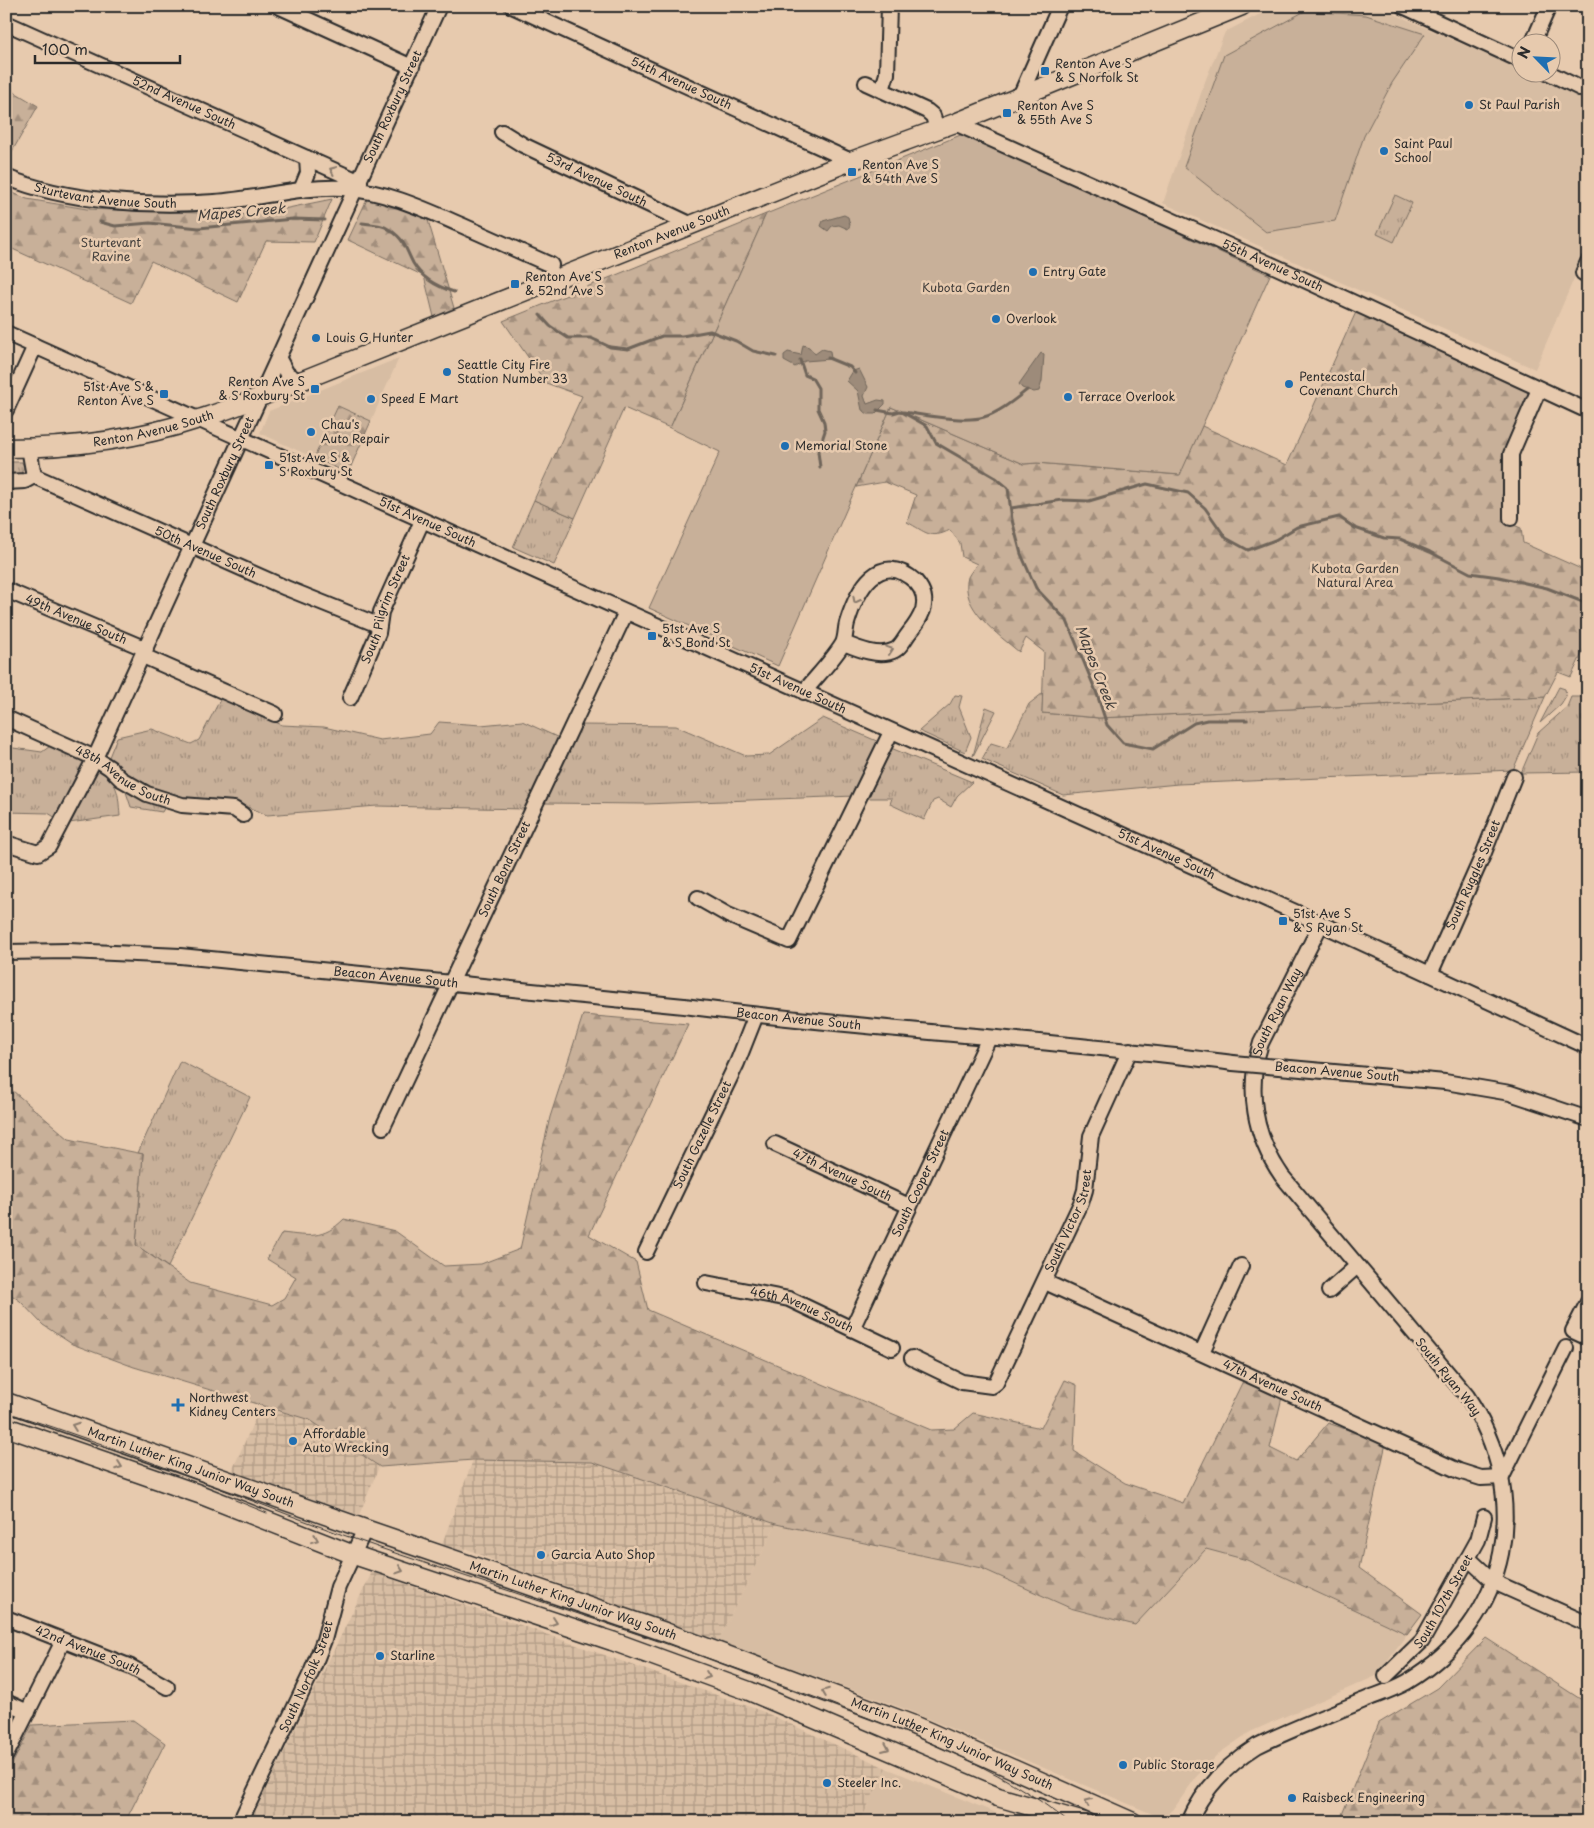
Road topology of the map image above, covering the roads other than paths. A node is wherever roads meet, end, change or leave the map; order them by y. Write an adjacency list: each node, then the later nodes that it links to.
1 (278, 6): 12 (street)
2 (439, 6): 12 (street, South Roxbury Street)
3 (512, 6): 22 (street, 54th Avenue South)
4 (889, 6): 15 (street)
5 (1060, 6): 17 (street)
6 (1242, 6): 17 (main road, Renton Avenue South)
7 (1403, 6): 11 (street)
8 (1549, 6): 10 (street)
9 (6, 23): 21 (street, 52nd Avenue South)
10 (1537, 32)
11 (1512, 56)
12 (412, 67): 24 (street, South Roxbury Street)
13 (1562, 80): 16 (street)
14 (866, 83): 15 (street)
15 (882, 90): 19 (street)
16 (1588, 92)
17 (1021, 94): 18 (main road, Renton Avenue South)
18 (955, 122): 19 (main road, Renton Avenue South); 32 (street, 55th Avenue South)
19 (937, 129): 22 (main road, Renton Avenue South)
20 (502, 132): 26 (street, 53rd Avenue South)
21 (307, 158): 24 (street, 52nd Avenue South, one-way to 21); 25 (street)
22 (851, 161): 26 (main road, Renton Avenue South)
23 (6, 177): 25 (street, Sturtevant Avenue South)
24 (358, 186): 25 (street, Sturtevant Avenue South); 27 (street, 52nd Avenue South); 30 (street, South Roxbury Street)
25 (301, 190)
26 (692, 224): 31 (main road, Renton Avenue South)
27 (551, 265)
28 (6, 333): 29 (street, 51st Avenue South)
29 (35, 346): 34 (street); 36 (street, 51st Avenue South)
30 (279, 359): 31 (street); 33 (street, South Roxbury Street)
31 (299, 381): 33 (main road, Renton Avenue South)
32 (1540, 389): 35 (street, 55th Avenue South); 42 (street)
33 (262, 396): 36 (main road, Renton Avenue South); 37 (street, South Roxbury Street)
34 (6, 410)
35 (1588, 411)
36 (198, 420): 37 (street, 51st Avenue South); 39 (main road, Renton Avenue South)
37 (242, 439): 43 (street, 51st Avenue South); 44 (street, South Roxbury Street)
38 (6, 448): 39 (main road, Renton Avenue South)
39 (29, 448): 40 (street)
40 (34, 476): 41 (street); 44 (street, 50th Avenue South)
41 (6, 482)
42 (1511, 518)
43 (422, 521): 46 (street, 51st Avenue South); 47 (street, South Pilgrim Street)
44 (193, 546): 47 (street, 50th Avenue South); 49 (street, South Roxbury Street)
45 (6, 590): 49 (street, 49th Avenue South)
46 (626, 612): 50 (street, 51st Avenue South); 63 (street, South Bond Street)
47 (378, 625): 51 (street, South Pilgrim Street)
48 (844, 643): 48 (street, one-way to 48); 50 (street)
49 (144, 652): 52 (street, 49th Avenue South); 55 (street, South Roxbury Street)
50 (804, 692): 54 (street, 51st Avenue South)
51 (350, 698)
52 (275, 714)
53 (6, 718): 55 (street, 48th Avenue South)
54 (891, 732): 59 (street); 60 (street, 51st Avenue South)
55 (95, 758): 57 (street, 48th Avenue South); 58 (street, South Roxbury Street)
56 (1514, 777): 62 (street, South Ruggles Street)
57 (244, 815)
58 (6, 843)
59 (698, 898)
60 (1321, 924): 62 (street, 51st Avenue South); 74 (street, South Ryan Way)
61 (6, 952): 63 (street, Beacon Avenue South)
62 (1430, 974): 66 (street, 51st Avenue South)
63 (452, 984): 64 (street, Beacon Avenue South); 69 (street, South Bond Street)
64 (756, 1015): 65 (street, Beacon Avenue South); 72 (street, South Gazelle Street)
65 (989, 1038): 67 (street, Beacon Avenue South); 71 (street, South Cooper Street)
66 (1588, 1047)
67 (1130, 1050): 68 (street, Beacon Avenue South, bridge); 75 (street, South Victor Street)
68 (1588, 1119)
69 (384, 1127)
70 (775, 1144): 71 (street, 47th Avenue South)
71 (909, 1206): 79 (street, South Cooper Street)
72 (646, 1252)
73 (1241, 1266): 83 (street)
74 (1356, 1267): 77 (street); 87 (street, South Ryan Way)
75 (1044, 1282): 83 (street, 47th Avenue South); 84 (street, South Victor Street)
76 (706, 1283): 79 (street, 46th Avenue South)
77 (1329, 1291)
78 (1588, 1302): 80 (street)
79 (852, 1329): 81 (street, 46th Avenue South)
80 (1588, 1338)
81 (892, 1348)
82 (1566, 1348): 87 (street)
83 (1202, 1352): 87 (street, 47th Avenue South)
84 (912, 1358)
85 (6, 1402): 89 (main road, Martin Luther King Junior Way South, one-way to 85)
86 (6, 1427): 90 (main road, Martin Luther King Junior Way South, one-way to 90)
87 (1502, 1477): 92 (street, South Ryan Way)
88 (1484, 1517): 91 (street, South 107th Street)
89 (365, 1529): 90 (street, South Norfolk Street); 105 (main road, Martin Luther King Junior Way South, one-way to 89)
90 (354, 1555): 101 (main road, Martin Luther King Junior Way South, one-way to 101); 102 (street, South Norfolk Street)
91 (1468, 1558): 92 (street); 96 (street, South 107th Street)
92 (1494, 1582): 94 (street); 106 (street, South Ryan Way)
93 (6, 1618): 95 (street, 42nd Avenue South)
94 (1588, 1624)
95 (63, 1641): 97 (street, 42nd Avenue South); 99 (street)
96 (1386, 1676)
97 (167, 1687)
98 (6, 1702): 99 (street)
99 (28, 1712): 100 (street)
100 (6, 1755)
101 (1038, 1809): 103 (highway); 104 (main road, Martin Luther King Junior Way South)
102 (240, 1822)
103 (1068, 1822)
104 (1084, 1822)
105 (1133, 1822)
106 (1189, 1822)

